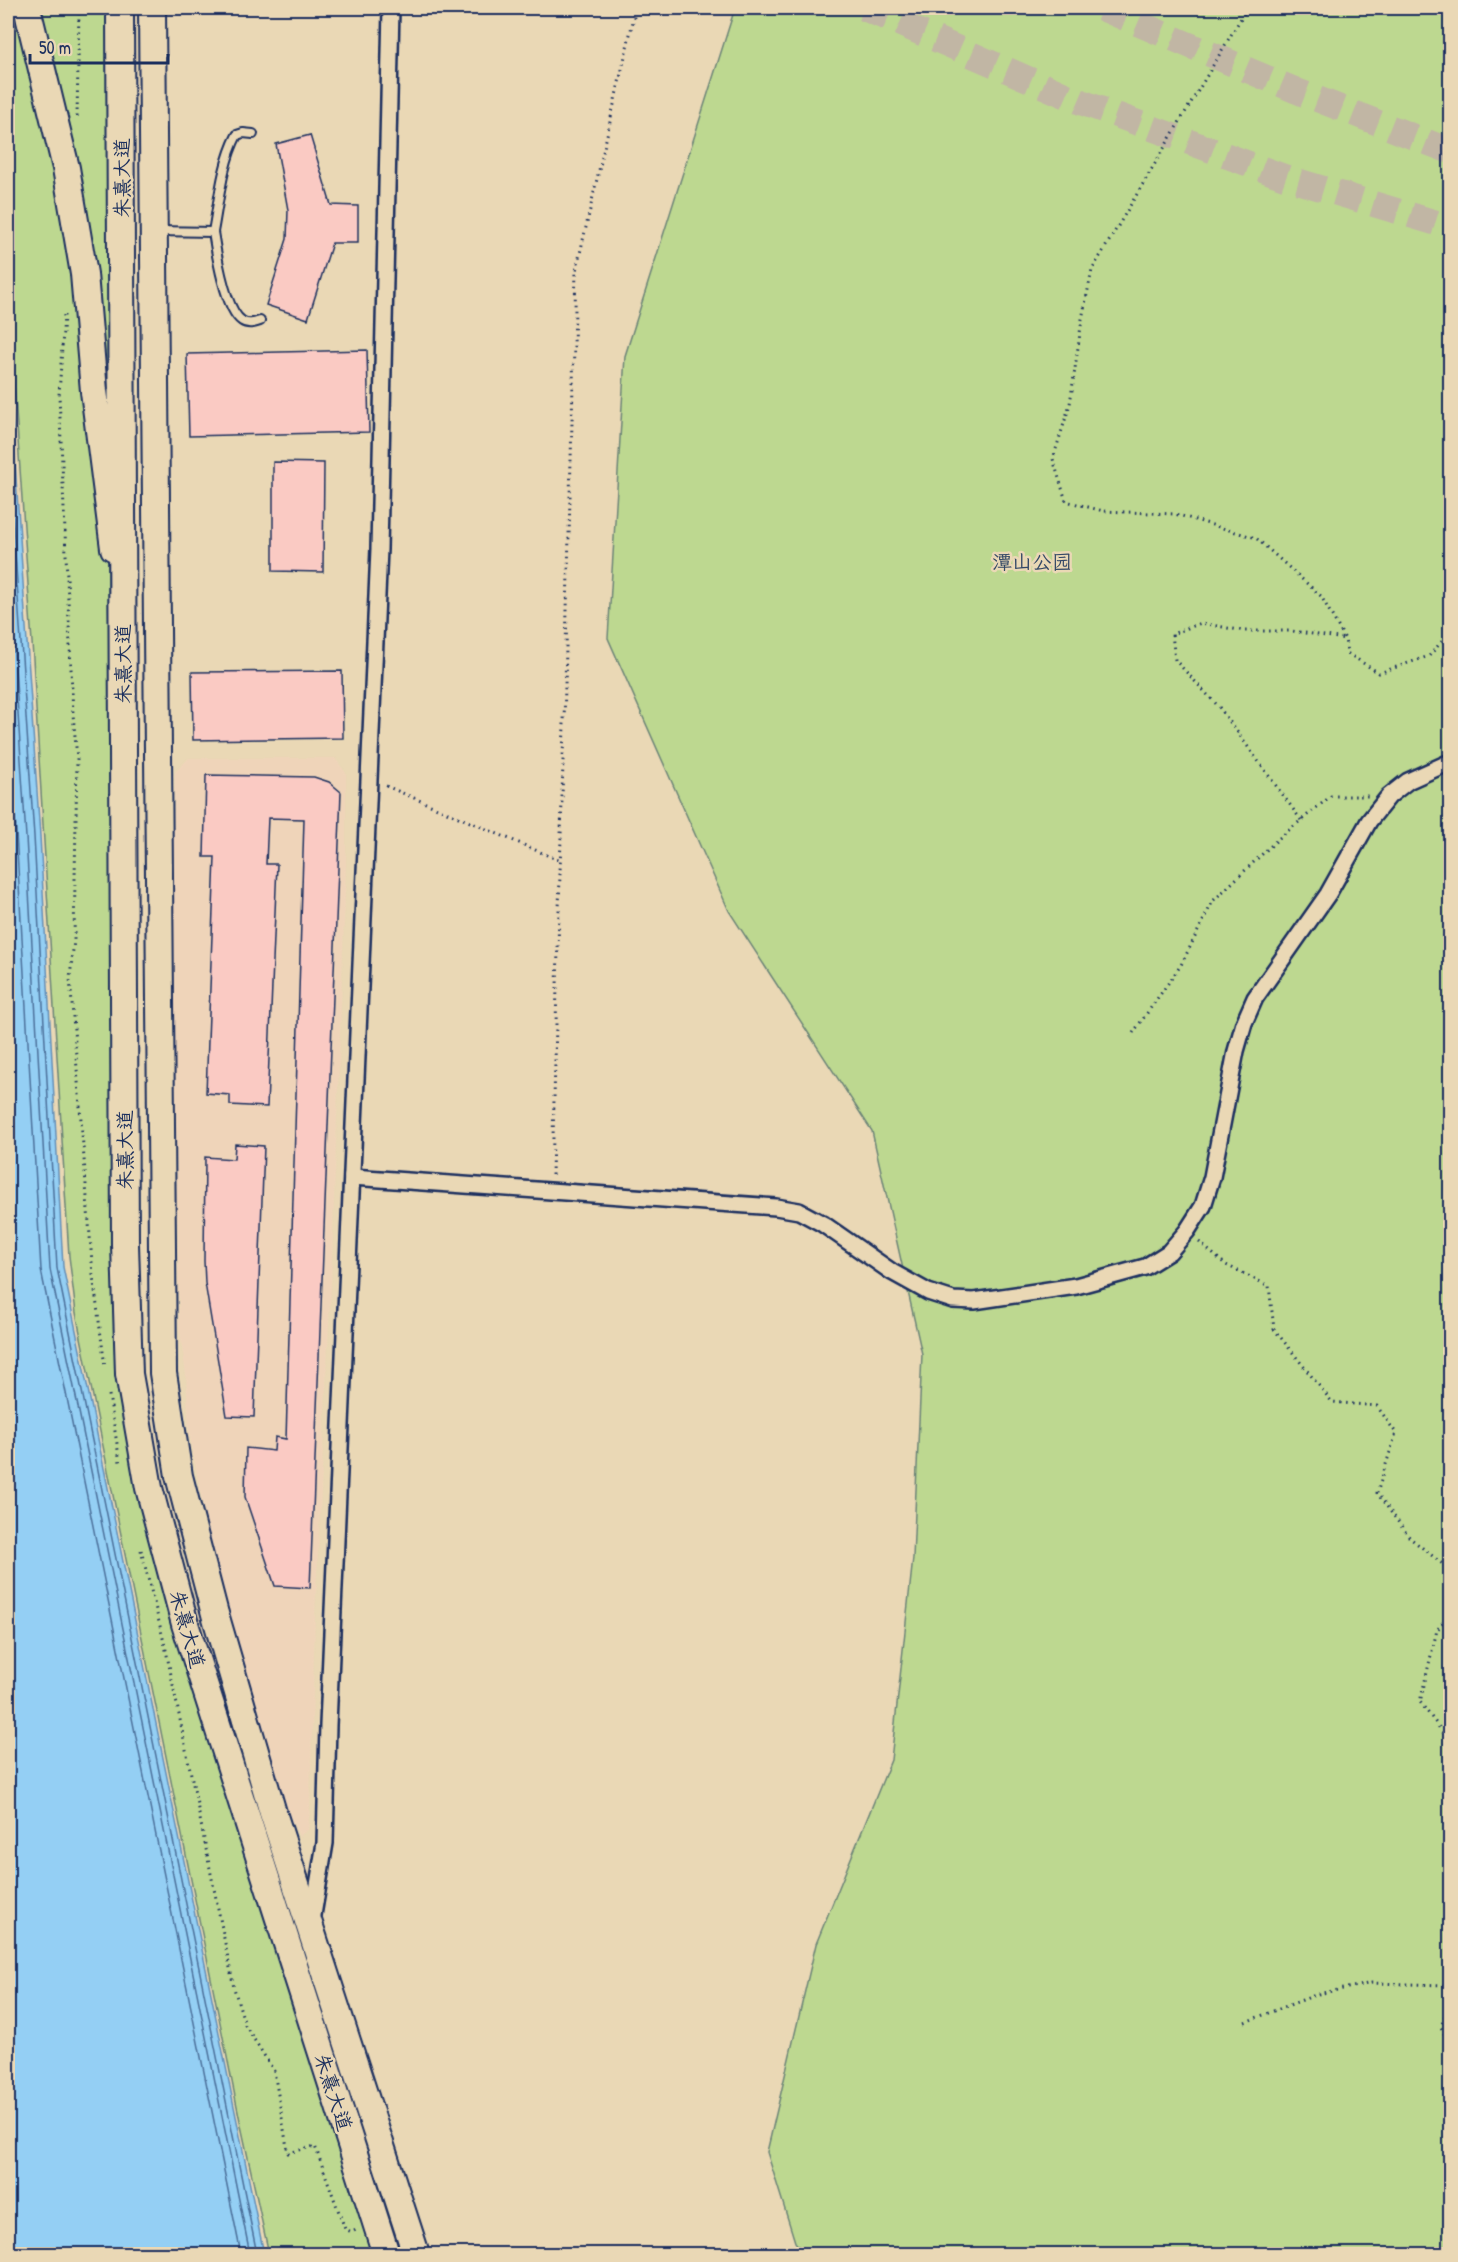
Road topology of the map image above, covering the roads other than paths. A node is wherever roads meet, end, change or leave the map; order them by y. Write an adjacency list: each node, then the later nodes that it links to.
1 (27, 8): 9 (main road, bridge)
2 (120, 8): 9 (main road, 朱熹大道)
3 (152, 8): 6 (main road, 朱熹大道)
4 (391, 8): 11 (street)
5 (253, 134): 7 (lane)
6 (155, 231): 7 (lane); 12 (main road, 朱熹大道)
7 (213, 232): 8 (lane)
8 (260, 321)
9 (122, 614): 13 (main road, 朱熹大道)
10 (1450, 762): 11 (street)
11 (352, 1177): 12 (street)
12 (311, 1927): 13 (street); 15 (main road, 朱熹大道)
13 (305, 2002): 14 (main road, 朱熹大道)
14 (386, 2254)
15 (416, 2254)

